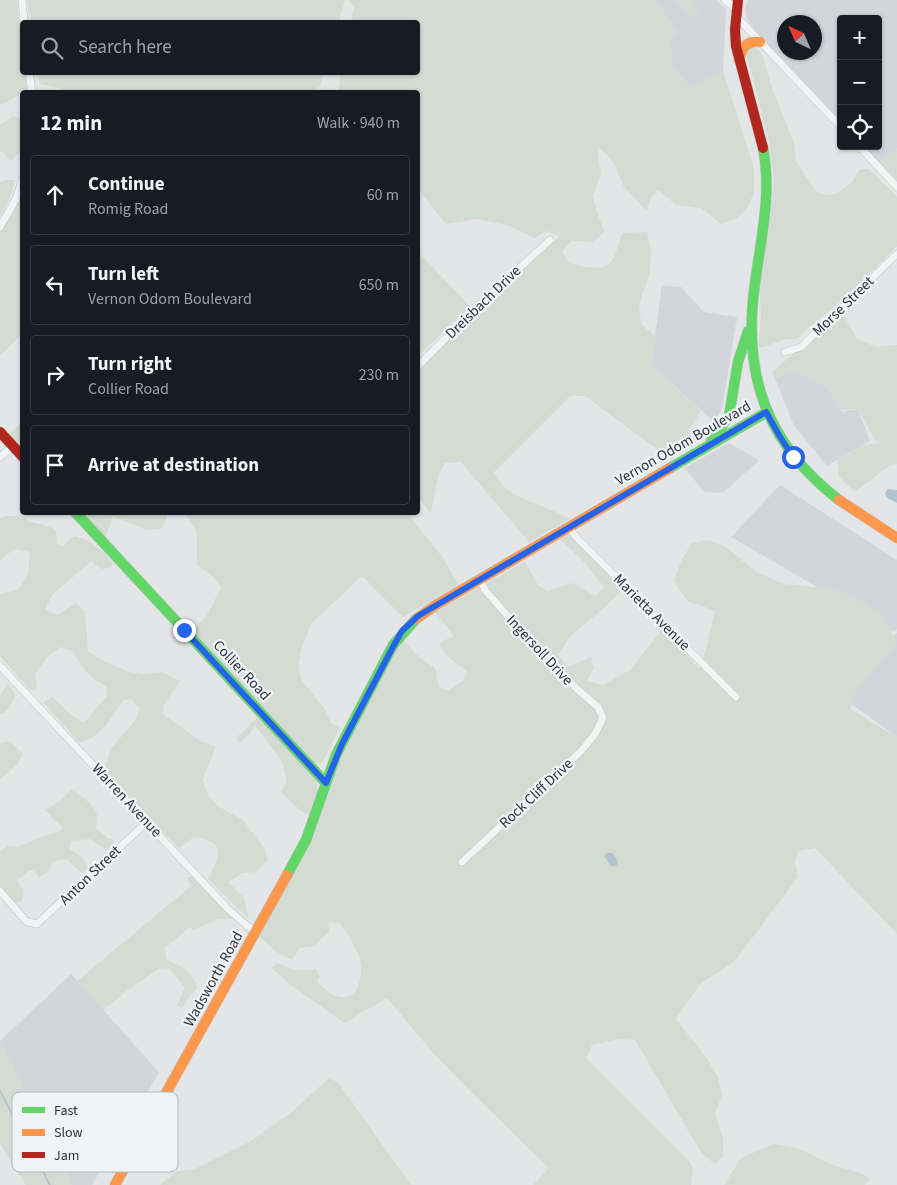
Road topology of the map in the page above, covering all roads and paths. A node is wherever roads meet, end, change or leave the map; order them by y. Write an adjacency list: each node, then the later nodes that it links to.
1 (22, 0): 4 (street)
2 (725, 0): 3 (street)
3 (737, 8): 5 (street); 6 (main road, Vernon Odom Boulevard)
4 (24, 20)
5 (760, 42): 6 (main road); 9 (street)
6 (739, 61): 16 (main road, Vernon Odom Boulevard)
7 (29, 75): 8 (street)
8 (32, 90)
9 (837, 123)
10 (863, 150): 12 (street)
11 (20, 186): 13 (street)
12 (897, 187)
13 (0, 227)
14 (550, 240): 18 (street, Dreisbach Drive)
15 (897, 254): 17 (street, Morse Street)
16 (751, 322): 19 (main road, Vernon Odom Boulevard); 22 (main road)
17 (785, 352)
18 (420, 364)
19 (766, 412): 22 (main road, Vernon Odom Boulevard); 27 (main road)
20 (0, 432): 21 (main road)
21 (13, 446): 23 (main road); 24 (street)
22 (708, 446): 26 (main road, Vernon Odom Boulevard)
23 (20, 454)
24 (0, 458)
25 (78, 515): 32 (main road, Collier Road)
26 (568, 527): 28 (main road, Vernon Odom Boulevard); 30 (street, Marietta Avenue)
27 (897, 538)
28 (480, 580): 31 (street, Ingersoll Drive); 32 (main road, Vernon Odom Boulevard)
29 (0, 666): 33 (street, Warren Avenue)
30 (736, 697)
31 (603, 718): 34 (street, Rock Cliff Drive)
32 (326, 783): 36 (main road, Wadsworth Road)
33 (147, 822): 35 (street, Anton Street); 36 (street, Warren Avenue)
34 (462, 862)
35 (0, 891)
36 (256, 932): 37 (main road, Wadsworth Road)
37 (167, 1092)
38 (122, 1172): 39 (main road, Wadsworth Road)
39 (115, 1185)

